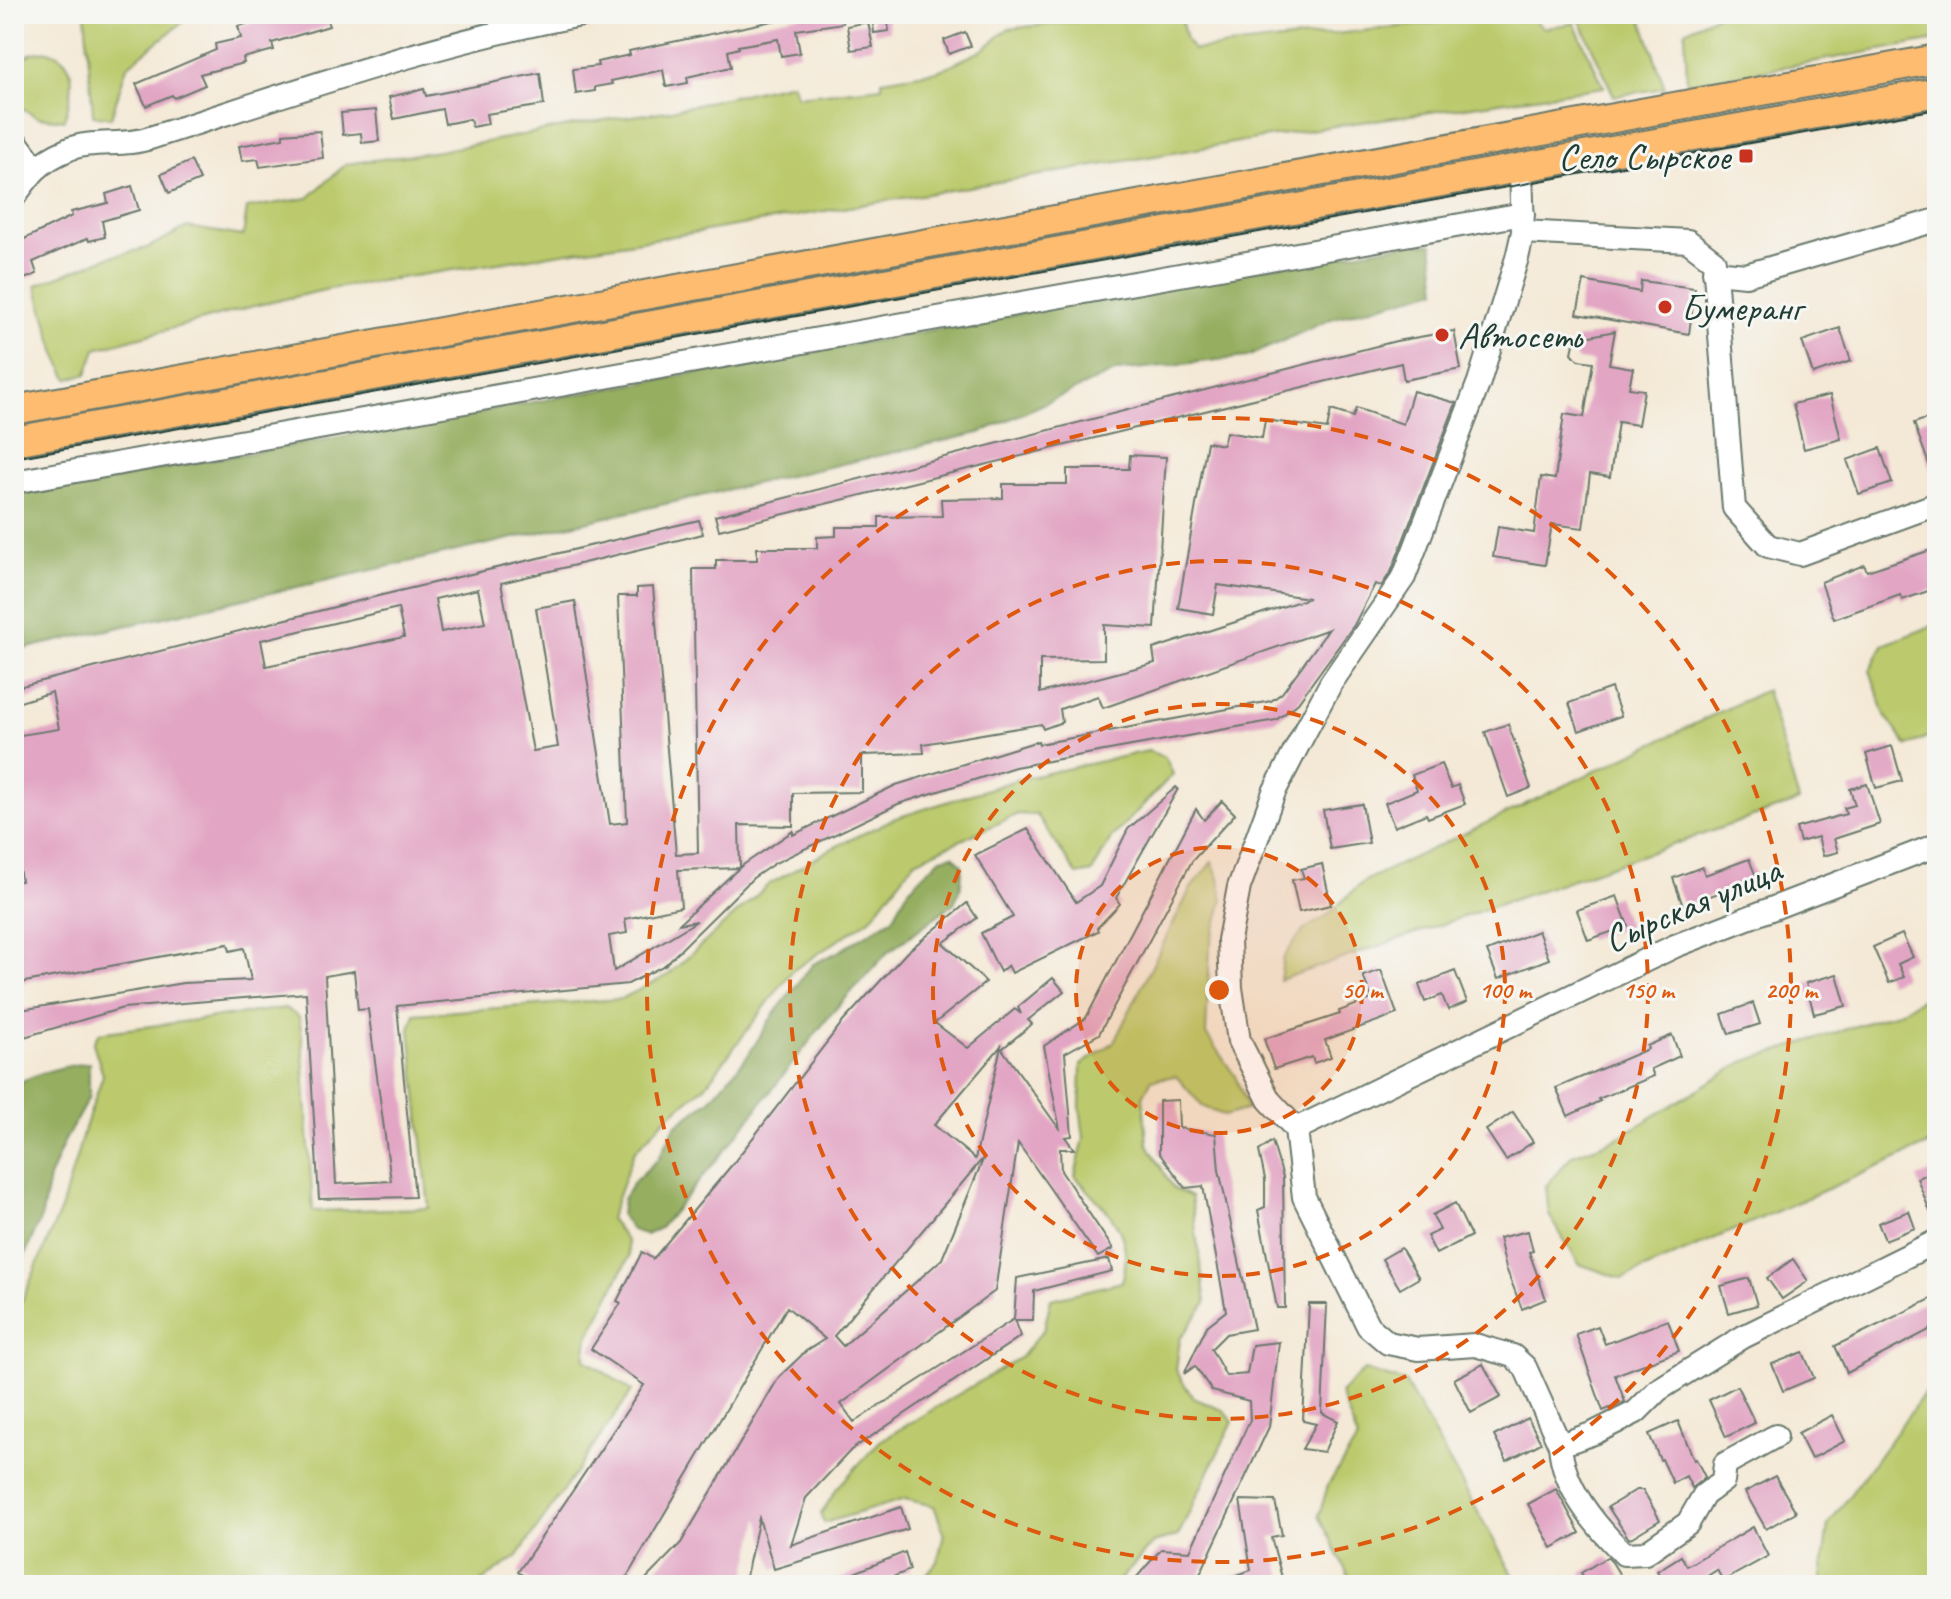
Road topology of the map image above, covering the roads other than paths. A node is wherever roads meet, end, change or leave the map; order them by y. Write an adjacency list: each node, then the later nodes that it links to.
1 (587, 14): 5 (street)
2 (1937, 59): 11 (main road)
3 (1937, 92): 6 (main road)
4 (14, 139): 5 (street)
5 (35, 167): 7 (street)
6 (1521, 168): 9 (street); 12 (main road)
7 (14, 197)
8 (1937, 220): 10 (street)
9 (1523, 223): 10 (street); 13 (street); 16 (street)
10 (1714, 272): 14 (street)
11 (14, 410)
12 (14, 441)
13 (14, 482)
14 (1937, 504)
15 (1937, 845): 16 (street, Сырская улица)
16 (1296, 1129): 19 (street)
17 (1937, 1241): 19 (street)
18 (1776, 1436): 19 (street)
19 (1560, 1445)

